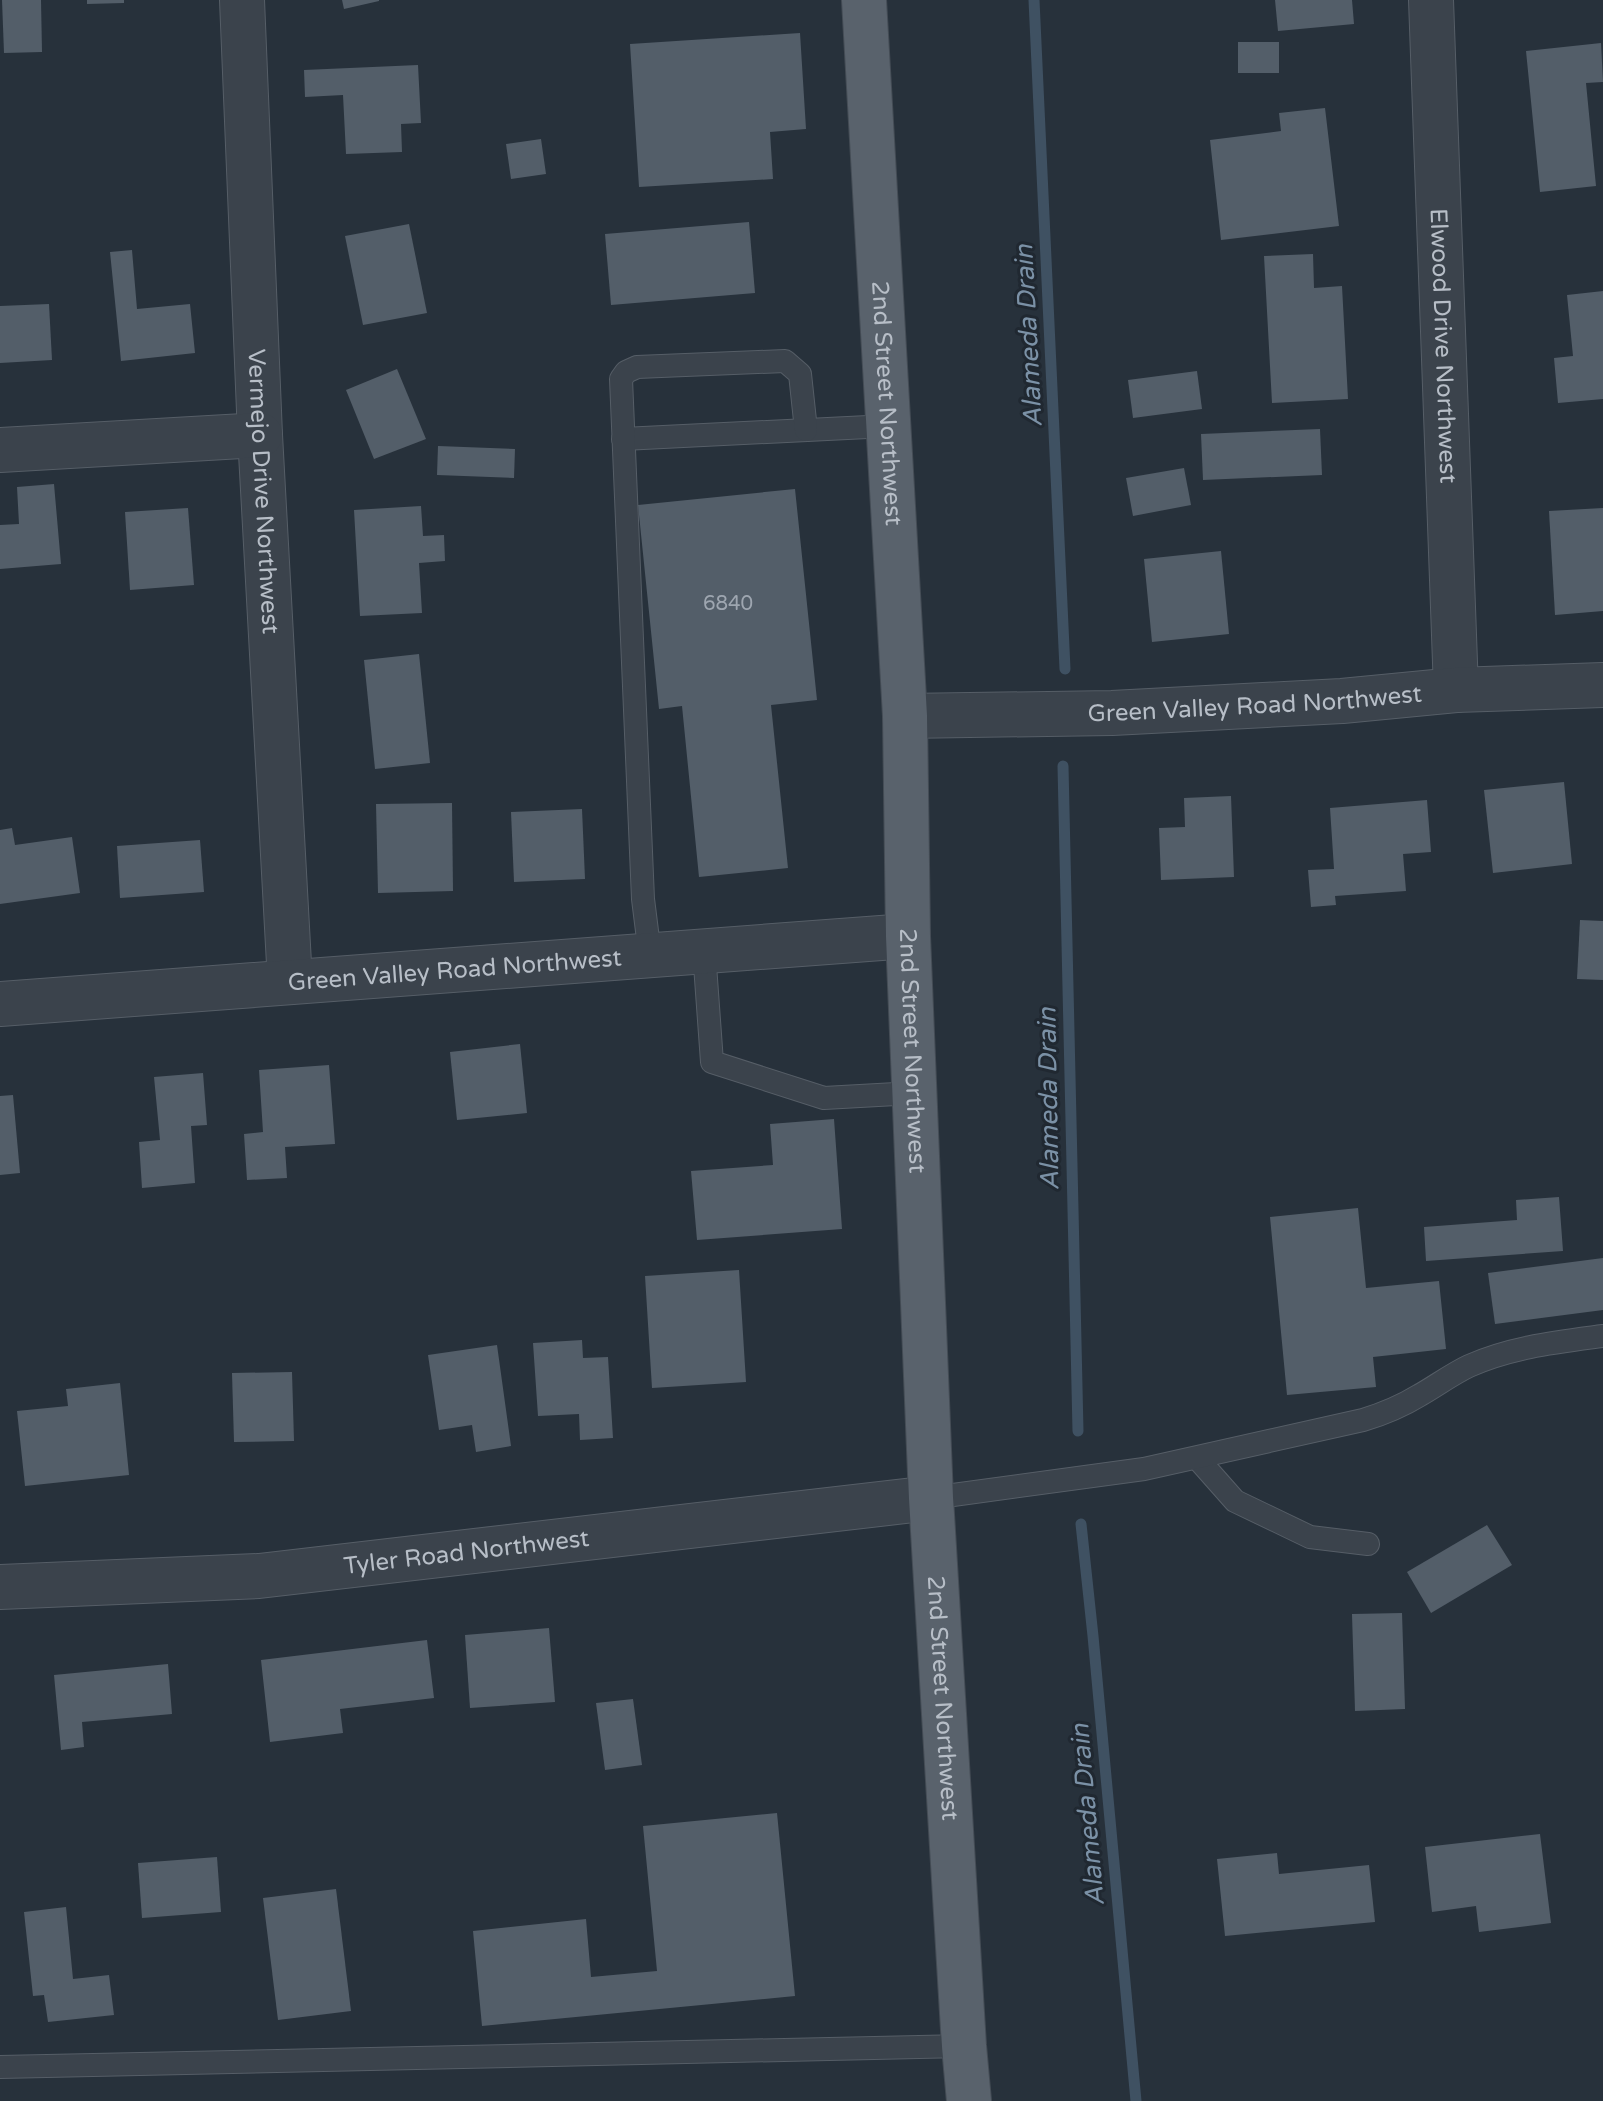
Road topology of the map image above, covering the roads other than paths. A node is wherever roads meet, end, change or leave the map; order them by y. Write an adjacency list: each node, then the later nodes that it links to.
1 (242, 0): 6 (street, Vermejo Drive Northwest)
2 (864, 0): 4 (main road, 2nd Street Northwest)
3 (1431, 0): 10 (street, Elwood Drive Northwest)
4 (888, 426): 5 (lane); 11 (main road, 2nd Street Northwest)
5 (806, 430): 7 (lane); 7 (lane)
6 (260, 435): 8 (street); 15 (street, Vermejo Drive Northwest)
7 (623, 439): 14 (lane)
8 (0, 450)
9 (1603, 685): 10 (street, Green Valley Road Northwest)
10 (1456, 690): 11 (street, Green Valley Road Northwest)
11 (905, 716): 12 (main road, 2nd Street Northwest)
12 (908, 936): 13 (street, Green Valley Road Northwest); 17 (main road, 2nd Street Northwest)
13 (704, 951): 14 (street, Green Valley Road Northwest); 17 (lane)
14 (650, 955): 15 (street, Green Valley Road Northwest)
15 (290, 982): 16 (street, Green Valley Road Northwest)
16 (0, 1004)
17 (914, 1093): 20 (main road, 2nd Street Northwest)
18 (1603, 1336): 19 (lane)
19 (1197, 1458): 20 (lane); 21 (lane)
20 (931, 1498): 22 (street, Tyler Road Northwest); 23 (main road, 2nd Street Northwest)
21 (1368, 1544)
22 (0, 1587)
23 (964, 2046): 24 (lane); 25 (main road, 2nd Street Northwest)
24 (0, 2067)
25 (969, 2101)

